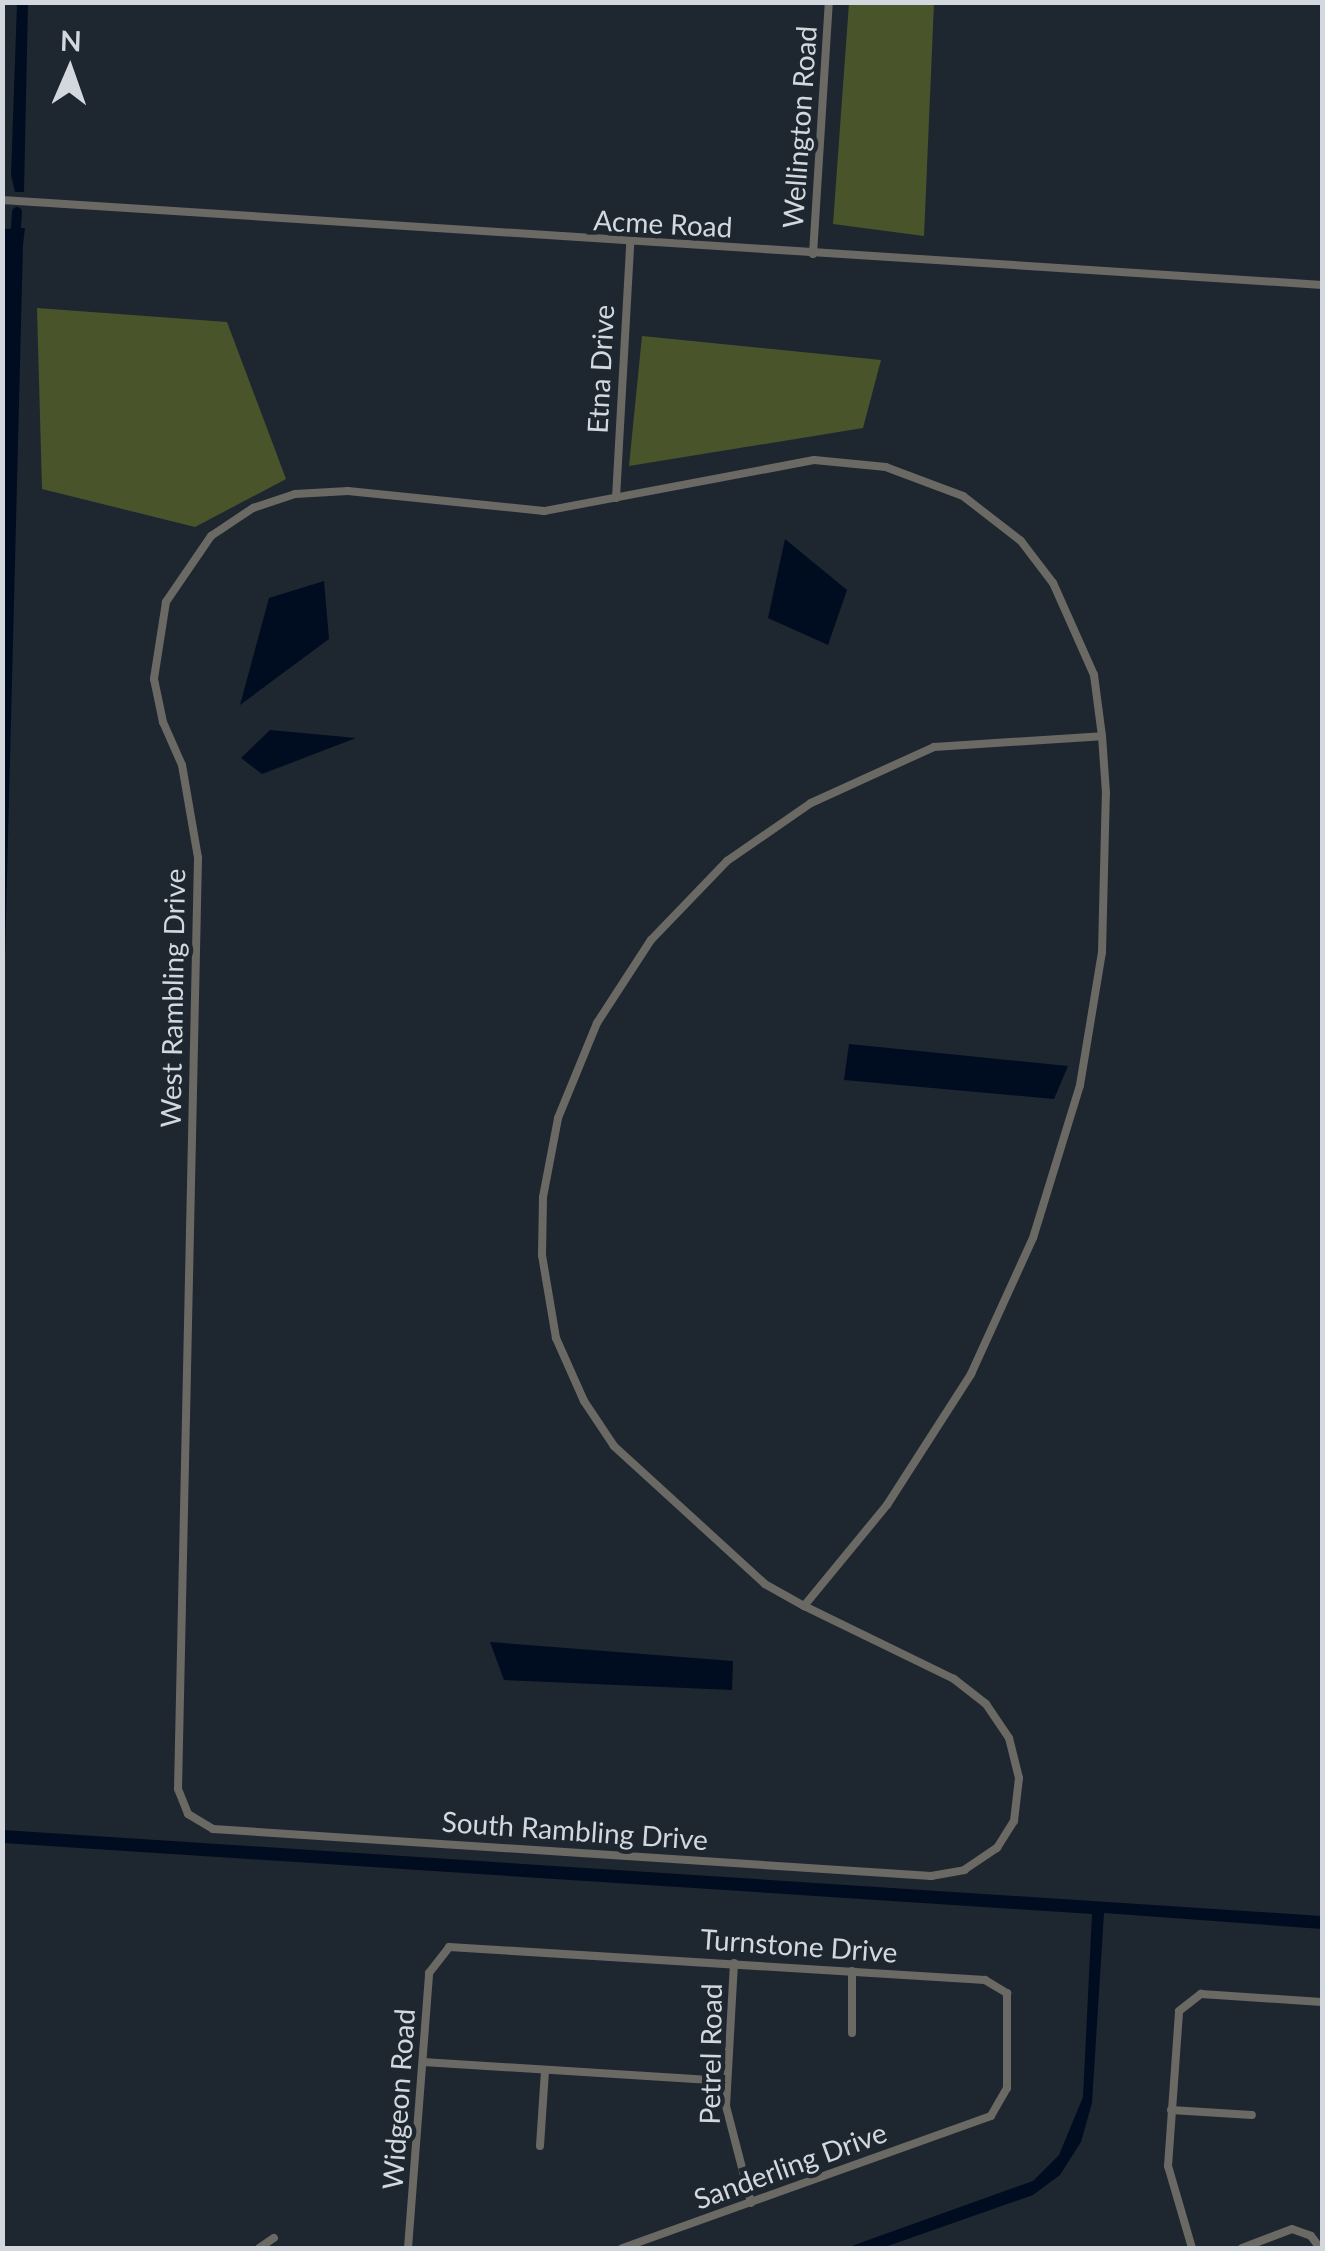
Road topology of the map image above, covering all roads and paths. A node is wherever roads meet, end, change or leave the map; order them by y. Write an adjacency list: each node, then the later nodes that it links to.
1 (829, 2): 4 (street, Wellington Road)
2 (2, 200): 3 (street, Acme Road)
3 (630, 244): 4 (street, Acme Road); 6 (street, Etna Drive)
4 (813, 254): 5 (street, Acme Road)
5 (1322, 285)
6 (616, 498): 7 (street, West Rambling Drive); 9 (street, West Rambling Drive)
7 (1102, 736): 8 (street, West Rambling Drive); 8 (street)
8 (804, 1606): 9 (street, South Rambling Drive)
9 (178, 1781)
10 (438, 1954): 11 (street, Turnstone Drive); 15 (street, Widgeon Road)
11 (734, 1964): 12 (street, Turnstone Drive); 17 (street, Petrel Road)
12 (852, 1971): 14 (street); 20 (street, Turnstone Drive)
13 (1322, 2002): 18 (street)
14 (852, 2033)
15 (423, 2062): 16 (street); 25 (street, Widgeon Road)
16 (545, 2070): 17 (street); 21 (street)
17 (726, 2081): 22 (street, Petrel Road)
18 (1171, 2110): 19 (street); 27 (street)
19 (1252, 2116)
20 (973, 2123): 22 (street, Sanderling Drive)
21 (540, 2146)
22 (751, 2202): 26 (street, Sanderling Drive)
23 (274, 2238): 24 (street)
24 (259, 2248)
25 (408, 2248)
26 (622, 2248)
27 (1192, 2248)
28 (1242, 2248): 29 (street)
29 (1320, 2248)

